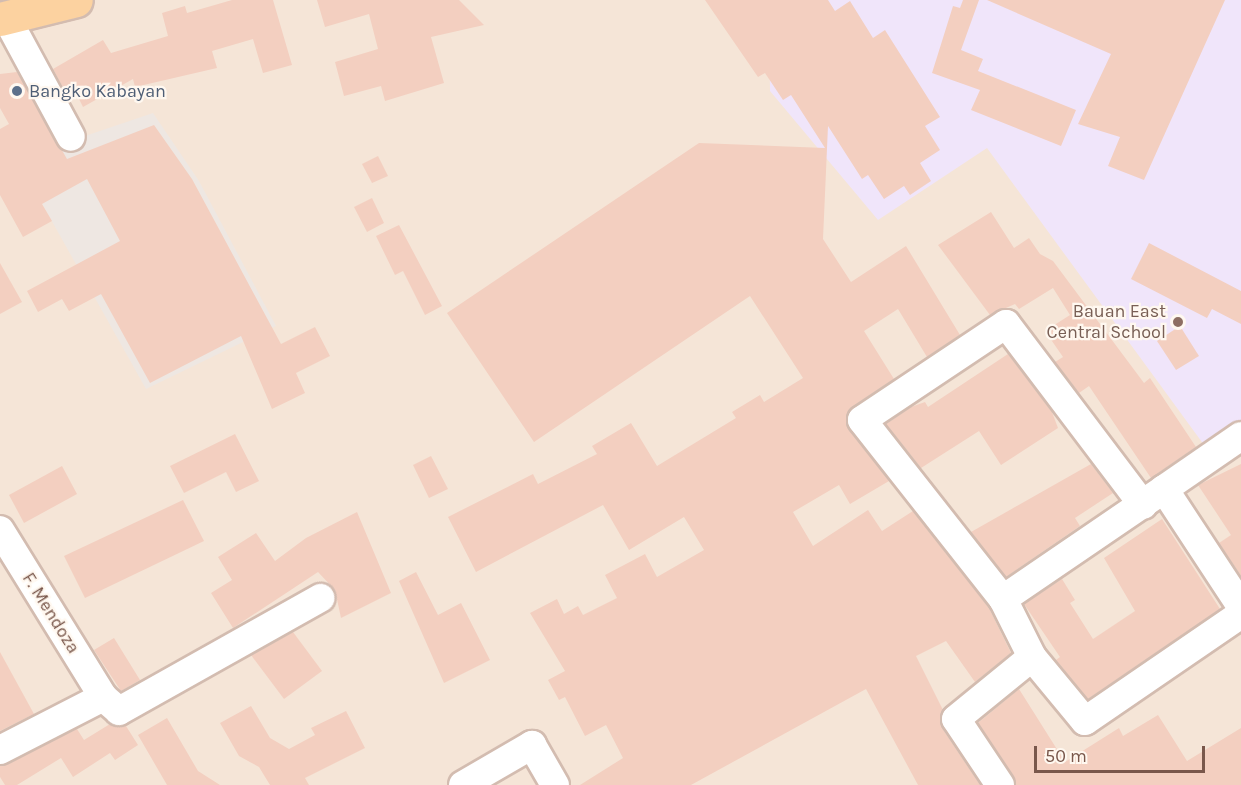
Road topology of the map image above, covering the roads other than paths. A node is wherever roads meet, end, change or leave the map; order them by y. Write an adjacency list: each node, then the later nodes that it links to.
1 (76, 0): 2 (main road)
2 (3, 18): 3 (street)
3 (71, 137)
4 (1241, 436): 5 (street)
5 (1154, 497): 8 (street); 8 (street); 9 (street)
6 (0, 530): 12 (street, F. Mendoza)
7 (321, 598): 12 (street)
8 (1003, 599): 11 (street)
9 (1241, 606)
10 (1241, 614): 11 (street)
11 (1032, 657): 16 (street)
12 (103, 697): 13 (street)
13 (0, 750)
14 (463, 785): 15 (street)
15 (555, 785)
16 (1000, 785)

